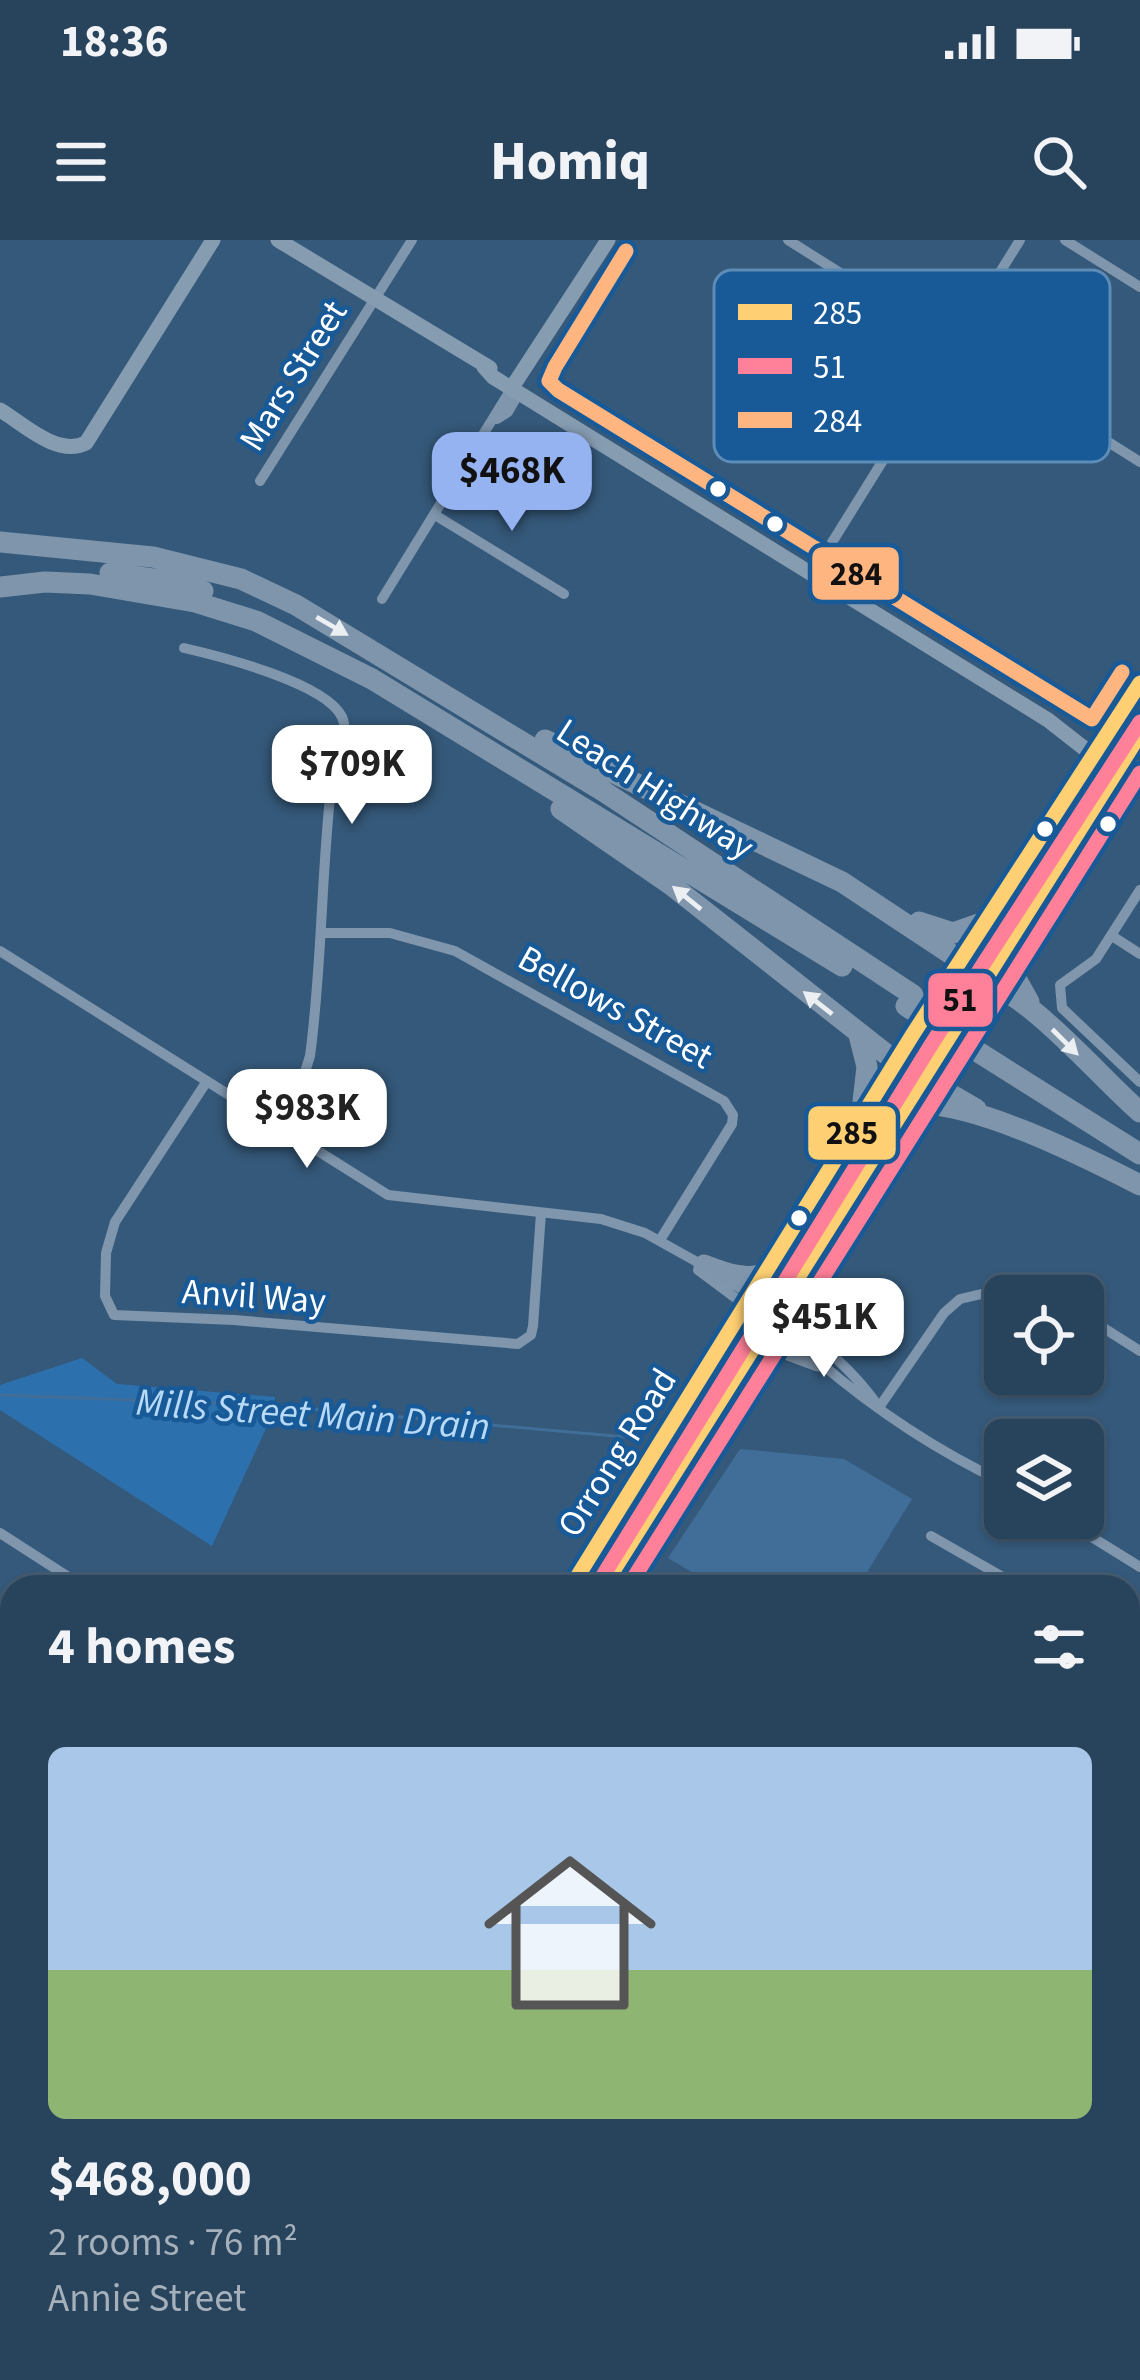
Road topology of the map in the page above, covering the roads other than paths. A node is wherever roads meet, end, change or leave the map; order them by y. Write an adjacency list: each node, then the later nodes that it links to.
1 (213, 240): 13 (street)
2 (278, 240): 11 (street)
3 (412, 240): 11 (street, Mars Street)
4 (608, 240): 12 (street)
5 (788, 240): 8 (street)
6 (1020, 240): 9 (street)
7 (1065, 240): 10 (street)
8 (835, 270)
9 (1001, 270)
10 (1140, 287)
11 (374, 301): 12 (street); 17 (street, Mars Street)
12 (518, 387): 18 (street); 23 (street)
13 (0, 410)
14 (1110, 443): 16 (street)
15 (881, 462): 23 (street)
16 (1140, 462)
17 (260, 481)
18 (435, 514): 25 (street); 26 (street)
19 (0, 542): 20 (highway)
20 (111, 550): 21 (highway); 29 (highway, Leach Highway, one-way to 29)
21 (0, 552)
22 (0, 573): 28 (highway)
23 (813, 573): 33 (street)
24 (0, 587): 28 (highway)
25 (564, 594)
26 (382, 598)
27 (184, 648): 39 (street)
28 (352, 668): 31 (highway, Leach Highway)
29 (422, 678): 37 (highway); 45 (highway, Leach Highway)
30 (1140, 683): 33 (highway)
31 (438, 722): 45 (highway, Leach Highway); 47 (highway, one-way to 31)
32 (1137, 736): 33 (street); 34 (street); 35 (highway)
33 (1099, 753): 35 (street); 38 (highway)
34 (1140, 779): 35 (street)
35 (1105, 787): 40 (highway)
36 (1140, 890): 41 (street)
37 (901, 917): 38 (highway); 44 (highway)
38 (985, 922): 44 (highway)
39 (322, 933): 55 (street); 62 (street, Bellows Street)
40 (1013, 934): 44 (highway); 46 (highway)
41 (1112, 936): 43 (street); 51 (street)
42 (0, 951): 50 (street)
43 (1140, 954)
44 (970, 973): 46 (highway); 49 (highway); 49 (highway)
45 (910, 1001): 48 (highway, Leach Highway)
46 (1035, 1012): 53 (highway, one-way to 53)
47 (859, 1034): 49 (highway); 54 (highway)
48 (968, 1037): 57 (highway, Leach Highway); 58 (highway, Leach Highway)
49 (912, 1065): 52 (highway, Orrong Road); 54 (highway, Orrong Road); 56 (highway)
50 (207, 1081): 55 (street); 60 (street, Anvil Way)
51 (1140, 1082)
52 (906, 1105): 56 (highway); 61 (highway, Orrong Road)
53 (1140, 1112)
54 (861, 1116): 65 (highway, Orrong Road)
55 (272, 1122): 60 (street)
56 (1000, 1123): 59 (highway)
57 (1140, 1137)
58 (1140, 1154)
59 (1140, 1185)
60 (541, 1214): 62 (street)
61 (830, 1224): 68 (highway, Orrong Road); 69 (highway)
62 (660, 1240): 63 (street)
63 (675, 1250): 64 (street); 67 (street)
64 (704, 1265): 65 (highway); 67 (street)
65 (769, 1272): 67 (highway, Orrong Road)
66 (984, 1293): 74 (street)
67 (749, 1302): 68 (street); 81 (highway, Orrong Road)
68 (773, 1316): 69 (street); 71 (highway, Orrong Road); 73 (street)
69 (802, 1328): 74 (street)
70 (1104, 1328): 72 (street)
71 (754, 1346): 73 (highway); 82 (highway, Orrong Road)
72 (1140, 1351)
73 (818, 1361): 74 (street)
74 (878, 1404): 75 (street)
75 (984, 1471)
76 (0, 1533): 80 (street)
77 (931, 1537): 83 (street)
78 (1094, 1539): 79 (street)
79 (1140, 1568)
80 (56, 1575)
81 (578, 1575)
82 (610, 1575)
83 (999, 1575)

